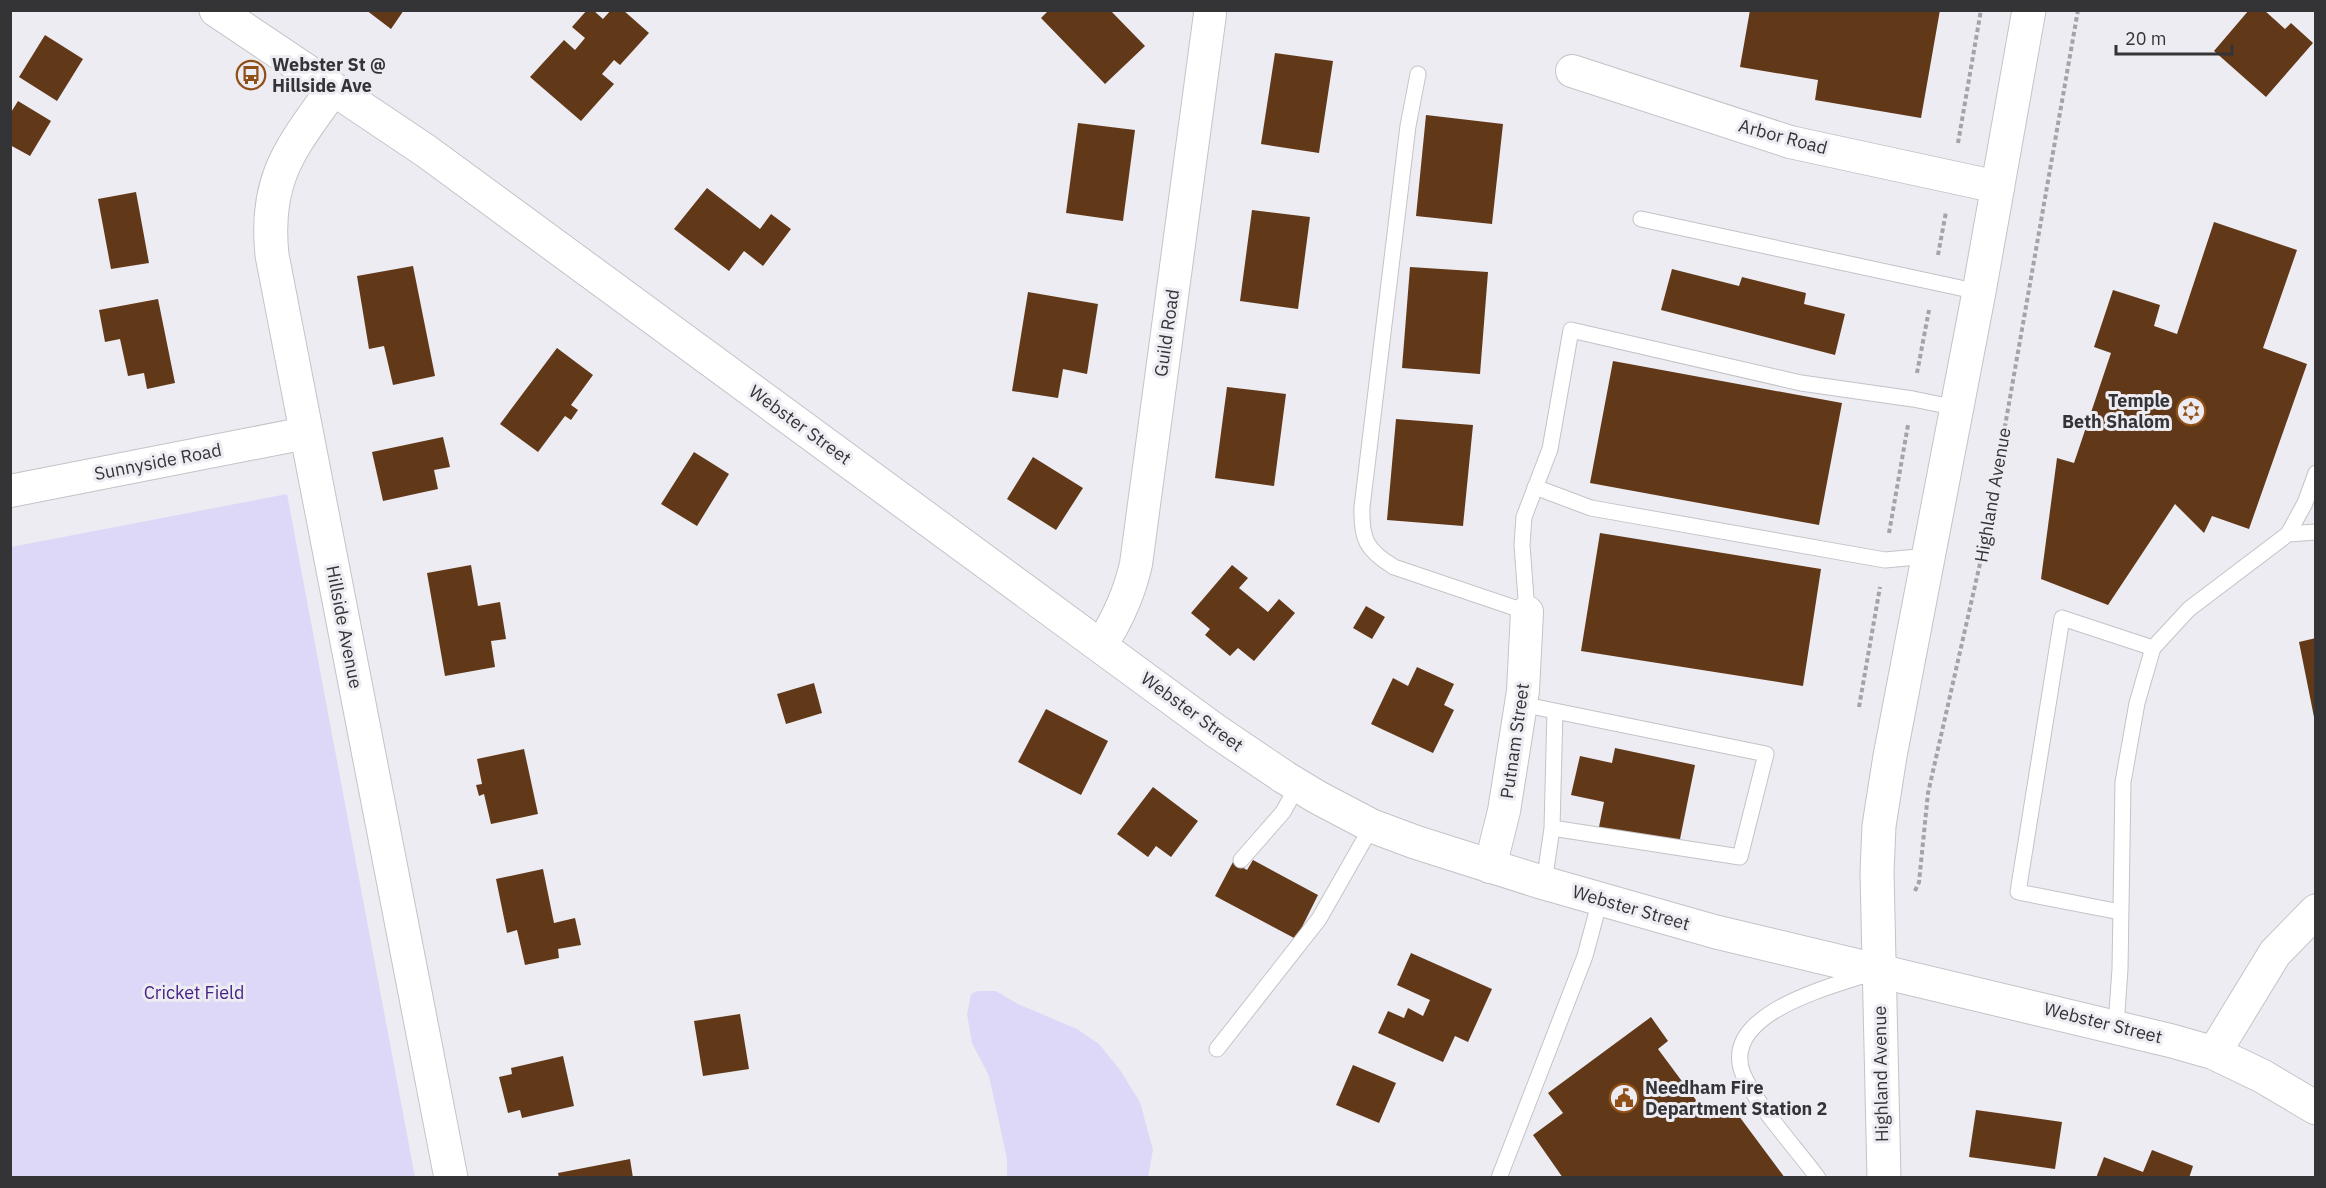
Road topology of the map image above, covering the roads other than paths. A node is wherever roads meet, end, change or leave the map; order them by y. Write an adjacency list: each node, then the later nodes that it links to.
1 (216, 10): 6 (street, Webster Street)
2 (2029, 10): 7 (street, Highland Avenue)
3 (1210, 14): 19 (street, Guild Road)
4 (1572, 71): 7 (street, Arbor Road)
5 (1418, 74): 18 (lane)
6 (333, 89): 11 (street, Hillside Avenue); 19 (street, Webster Street)
7 (1998, 187): 9 (street, Highland Avenue)
8 (1641, 219): 9 (lane)
9 (1979, 291): 10 (street, Highland Avenue)
10 (1957, 408): 13 (lane); 17 (street, Highland Avenue)
11 (306, 433): 14 (street, Sunnyside Road); 37 (street, Hillside Avenue)
12 (2316, 473): 16 (lane)
13 (1535, 487): 17 (lane); 18 (lane)
14 (10, 491)
15 (2316, 532): 16 (lane)
16 (2288, 534): 20 (lane)
17 (1929, 556): 32 (street, Highland Avenue)
18 (1527, 612): 21 (street, Putnam Street)
19 (1101, 645): 23 (street, Webster Street)
20 (2153, 648): 31 (lane); 31 (lane)
21 (1521, 704): 22 (lane); 27 (street, Putnam Street)
22 (1555, 711): 25 (lane); 25 (lane)
23 (1298, 785): 24 (street, Webster Street); 26 (lane)
24 (1372, 826): 27 (street, Webster Street); 34 (lane)
25 (1552, 828): 28 (lane)
26 (1241, 860)
27 (1490, 867): 28 (street, Webster Street)
28 (1544, 884): 29 (street, Webster Street)
29 (1600, 900): 32 (street, Webster Street); 38 (lane)
30 (2316, 911): 35 (street)
31 (2120, 912): 33 (lane)
32 (1879, 971): 33 (street, Webster Street); 39 (lane); 40 (street, Highland Avenue)
33 (2116, 1026): 35 (street, Webster Street)
34 (1217, 1049)
35 (2214, 1053): 36 (street, Webster Street)
36 (2316, 1108)
37 (452, 1178)
38 (1498, 1178)
39 (1818, 1178)
40 (1884, 1178)

